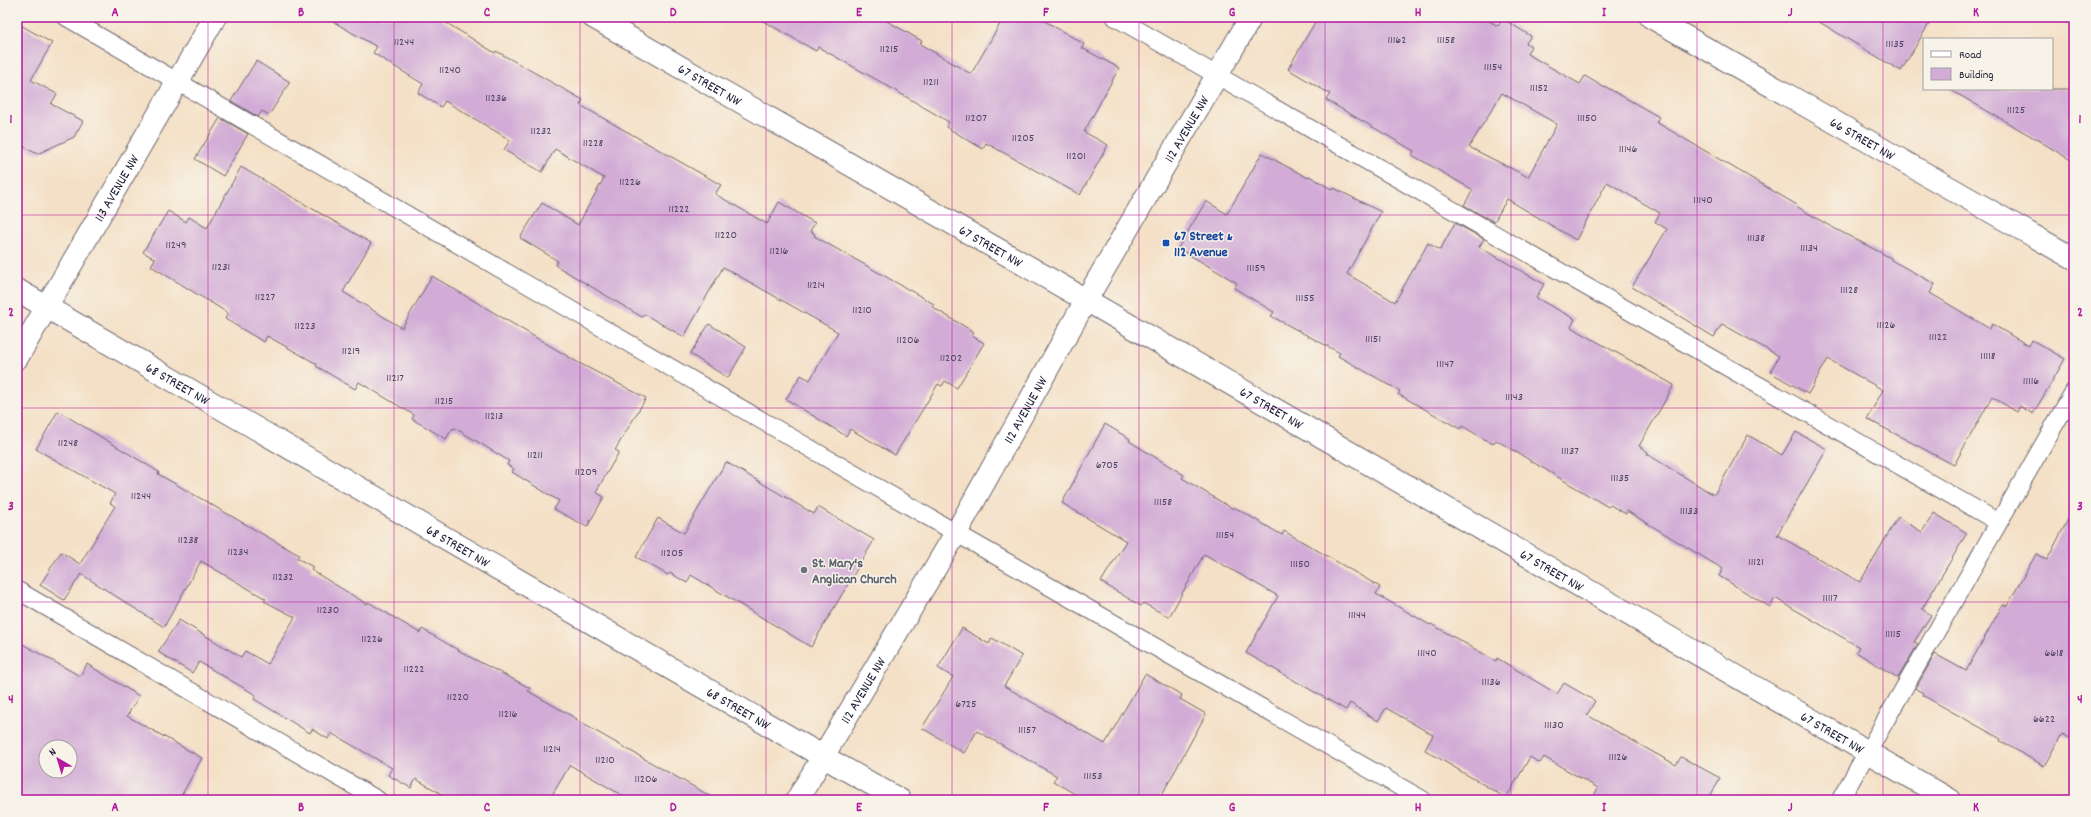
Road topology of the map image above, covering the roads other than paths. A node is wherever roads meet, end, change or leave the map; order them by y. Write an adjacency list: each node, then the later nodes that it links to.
1 (66, 17): 8 (lane)
2 (215, 17): 8 (street, 113 AVENUE NW)
3 (593, 17): 11 (street, 67 STREET NW)
4 (1115, 17): 7 (lane)
5 (1251, 17): 7 (street, 112 AVENUE NW)
6 (1651, 17): 9 (street, 66 STREET NW)
7 (1217, 76): 11 (street, 112 AVENUE NW); 15 (lane)
8 (178, 81): 12 (street, 113 AVENUE NW); 16 (lane)
9 (2074, 259)
10 (17, 290): 12 (street, 68 STREET NW)
11 (1086, 300): 16 (street, 112 AVENUE NW); 18 (street, 67 STREET NW)
12 (46, 307): 13 (street, 113 AVENUE NW); 19 (street, 68 STREET NW)
13 (17, 358)
14 (2074, 391): 15 (lane)
15 (1998, 522): 18 (lane)
16 (956, 532): 19 (street, 112 AVENUE NW); 23 (lane)
17 (17, 590): 20 (lane)
18 (1869, 752): 24 (lane); 25 (street, 67 STREET NW)
19 (822, 756): 21 (street, 112 AVENUE NW); 22 (street, 68 STREET NW)
20 (378, 800)
21 (797, 800)
22 (900, 800)
23 (1423, 800)
24 (1840, 800)
25 (1950, 800)

